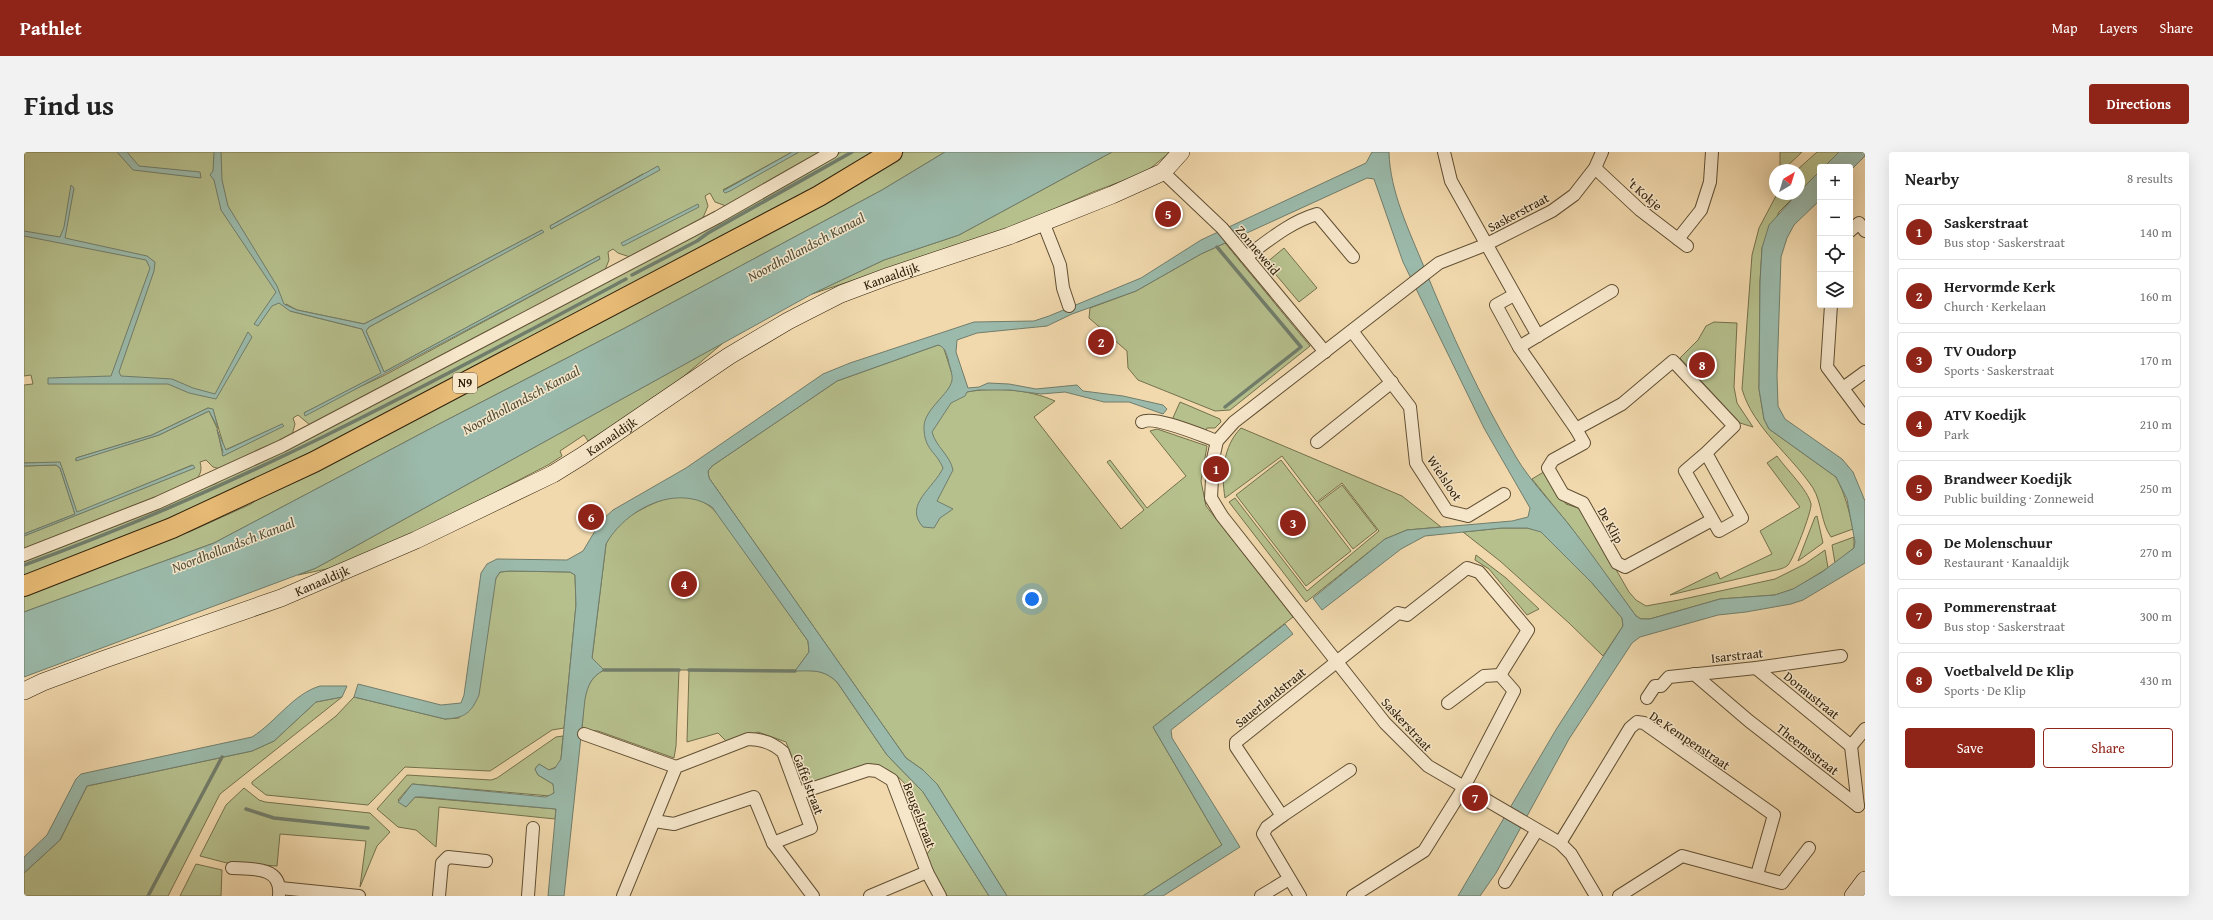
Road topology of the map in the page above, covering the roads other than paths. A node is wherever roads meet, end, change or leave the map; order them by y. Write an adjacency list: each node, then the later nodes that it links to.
1 (832, 152): 32 (street)
2 (892, 152): 33 (main road, N9)
3 (1181, 152): 8 (street, Kanaaldijk)
4 (1444, 152): 10 (street)
5 (1602, 152): 7 (street, Saskerstraat)
6 (1712, 152): 7 (street, 't Kokje)
7 (1595, 168): 10 (street, Saskerstraat)
8 (1163, 172): 9 (street, Kanaaldijk); 11 (street, Zonneweid)
9 (1043, 222): 15 (street); 39 (street, Kanaaldijk)
10 (1486, 245): 14 (street); 17 (street, Saskerstraat)
11 (1246, 257): 12 (street); 20 (street, Zonneweid)
12 (1353, 257)
13 (1612, 291): 18 (street)
14 (1514, 295): 18 (street); 19 (street, De Klip)
15 (1070, 306)
16 (1831, 308): 23 (street)
17 (1352, 331): 20 (street); 22 (street, Wielsloot)
18 (1538, 336): 19 (street)
19 (1519, 347): 26 (street, De Klip)
20 (1325, 352): 27 (street)
21 (1865, 372): 23 (street)
22 (1392, 382): 28 (street); 30 (street, Wielsloot)
23 (1843, 388): 24 (street)
24 (1865, 418)
25 (1142, 422): 27 (street)
26 (1576, 429): 29 (street); 31 (street, De Klip)
27 (1217, 441): 35 (street, Saskerstraat)
28 (1317, 442)
29 (1706, 453): 31 (street); 31 (street)
30 (1504, 494)
31 (1712, 520)
32 (24, 555)
33 (24, 586)
34 (1841, 656): 36 (street, Isarstraat)
35 (1336, 662): 38 (street); 47 (street, Saskerstraat); 49 (street, Sauerlandstraat)
36 (1756, 668): 37 (street, Isarstraat); 44 (street, Donaustraat)
37 (1694, 674): 40 (street, Isarstraat); 44 (street, Theemsstraat)
38 (1500, 675): 41 (street); 47 (street)
39 (24, 691)
40 (1646, 698)
41 (1448, 704)
42 (1865, 729): 44 (street)
43 (584, 734): 45 (street)
44 (1852, 746)
45 (676, 767): 48 (street, Gaffelstraat); 50 (street)
46 (1350, 770): 49 (street)
47 (1464, 787): 52 (street, Saskerstraat); 73 (street)
48 (799, 793): 53 (street, Gaffelstraat); 58 (street, Beugelstraat)
49 (1282, 816): 60 (street)
50 (654, 821): 53 (street); 67 (street)
51 (533, 828): 66 (street)
52 (1534, 829): 54 (street, Saskerstraat); 62 (street)
53 (773, 843): 68 (street)
54 (1560, 843): 59 (street, De Kempenstraat); 74 (street, Saskerstraat)
55 (1809, 848): 59 (street)
56 (486, 861): 65 (street)
57 (232, 868): 63 (street)
58 (927, 872): 69 (street); 70 (street, Beugelstraat)
59 (1757, 875): 75 (street)
60 (1288, 879): 71 (street); 72 (street)
61 (1865, 880): 76 (street)
62 (1505, 882)
63 (279, 892): 64 (street)
64 (359, 896)
65 (439, 896)
66 (528, 896)
67 (623, 896)
68 (813, 896)
69 (870, 896)
70 (940, 896)
71 (1261, 896)
72 (1300, 896)
73 (1353, 896)
74 (1596, 896)
75 (1619, 896)
76 (1853, 896)

